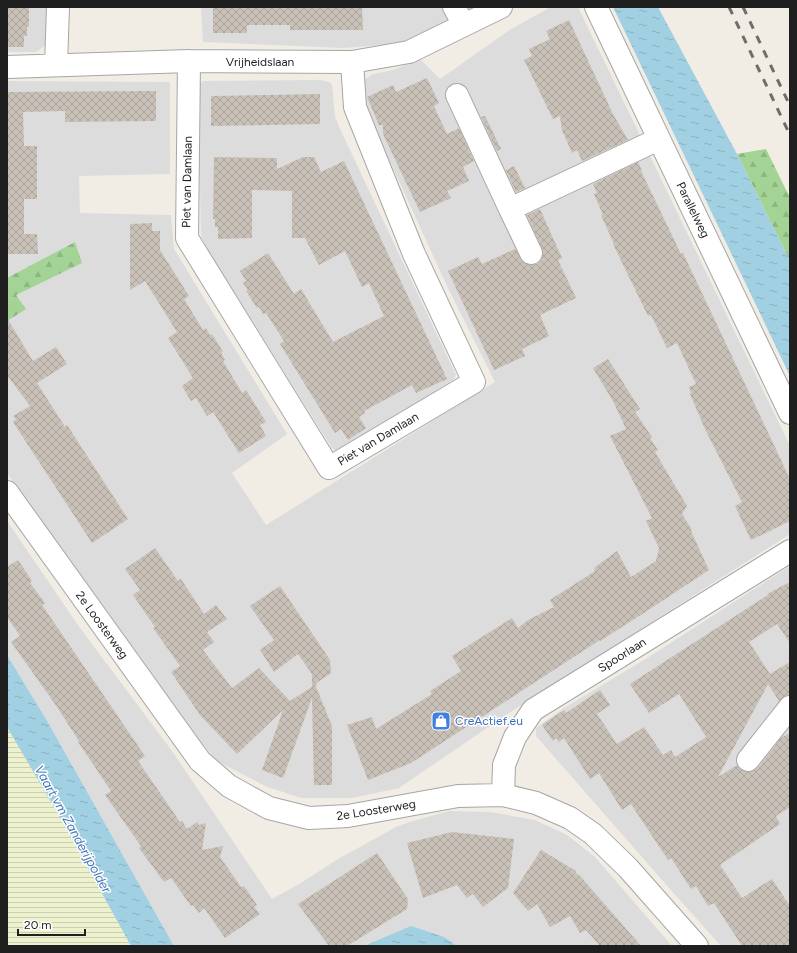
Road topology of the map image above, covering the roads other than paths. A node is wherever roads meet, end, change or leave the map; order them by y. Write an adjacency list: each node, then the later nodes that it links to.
1 (58, 7): 7 (street)
2 (501, 7): 4 (street, Vrijheidslaan)
3 (596, 7): 10 (street, Parallelweg)
4 (459, 16): 6 (street, Vrijheidslaan)
5 (189, 61): 6 (street, Vrijheidslaan); 6 (street, Piet van Damlaan); 7 (street, Vrijheidslaan)
6 (352, 62)
7 (56, 65): 8 (street, Vrijheidslaan)
8 (7, 67)
9 (457, 95): 11 (street)
10 (658, 139): 11 (street); 13 (street, Parallelweg)
11 (510, 209): 12 (street)
12 (531, 253)
13 (790, 413)
14 (7, 492): 18 (street, 2e Loosterweg)
15 (790, 551): 18 (street, Spoorlaan)
16 (790, 707): 17 (street)
17 (748, 760)
18 (503, 795): 19 (street, 2e Loosterweg)
19 (697, 946)

